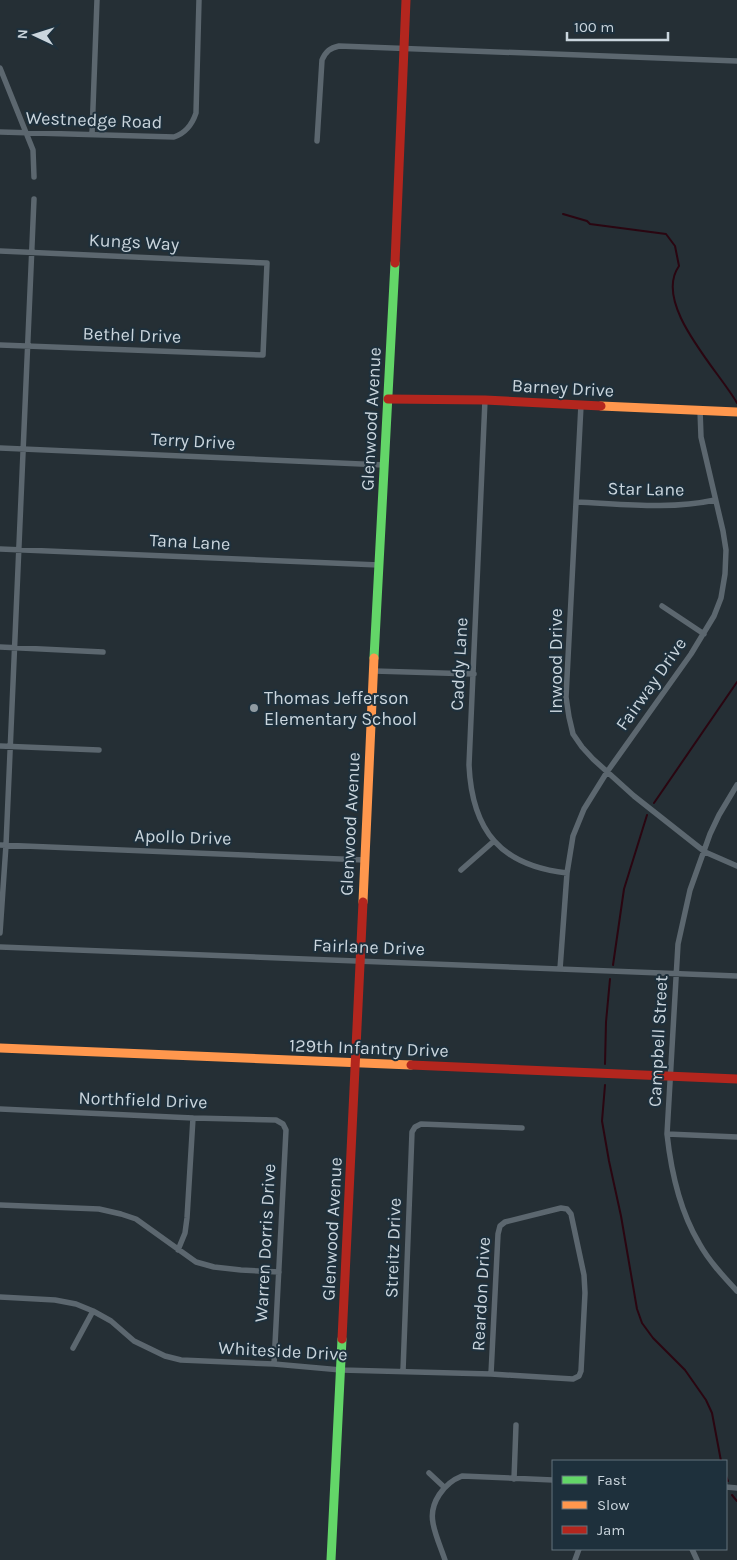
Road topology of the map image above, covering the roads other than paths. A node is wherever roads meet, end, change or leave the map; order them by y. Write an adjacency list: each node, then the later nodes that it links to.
1 (97, 0): 9 (street)
2 (199, 0): 9 (street, Westnedge Road)
3 (406, 0): 4 (street, Glenwood Avenue)
4 (404, 48): 5 (street); 10 (street); 18 (street, Glenwood Avenue)
5 (737, 61)
6 (0, 68): 8 (street)
7 (0, 132): 8 (street, Westnedge Road)
8 (27, 133): 9 (street, Westnedge Road); 11 (street)
9 (92, 134)
10 (317, 141)
11 (34, 177)
12 (34, 199): 14 (street)
13 (0, 251): 14 (street, Kungs Way)
14 (32, 252): 16 (street); 17 (street, Kungs Way)
15 (0, 345): 16 (street, Bethel Drive)
16 (28, 346): 17 (street, Bethel Drive); 24 (street)
17 (263, 355)
18 (388, 399): 19 (street, Barney Drive); 25 (street, Glenwood Avenue)
19 (485, 400): 20 (street, Barney Drive); 37 (street, Caddy Lane)
20 (581, 406): 21 (street, Barney Drive); 27 (street, Inwood Drive)
21 (700, 410): 22 (street, Barney Drive); 26 (street, Fairway Drive)
22 (737, 412)
23 (0, 448): 24 (street, Terry Drive)
24 (24, 449): 25 (street, Terry Drive); 29 (street)
25 (384, 465): 30 (street, Glenwood Avenue)
26 (715, 500): 27 (street, Star Lane); 32 (street, Fairway Drive)
27 (576, 502): 41 (street, Inwood Drive)
28 (0, 548): 29 (street, Tana Lane)
29 (20, 549): 30 (street, Tana Lane); 34 (street)
30 (379, 565): 36 (street, Glenwood Avenue)
31 (662, 606): 32 (street)
32 (704, 634): 41 (street, Fairway Drive)
33 (0, 647): 34 (street)
34 (15, 648): 35 (street); 39 (street)
35 (104, 652)
36 (374, 671): 37 (street); 46 (street, Glenwood Avenue)
37 (474, 674): 43 (street, Caddy Lane)
38 (0, 746): 39 (street)
39 (10, 746): 40 (street); 44 (street)
40 (99, 750)
41 (607, 772): 45 (street, Inwood Drive); 49 (street, Fairway Drive)
42 (737, 785): 45 (street, Campbell Street)
43 (494, 841): 48 (street); 49 (street, Caddy Lane)
44 (3, 845): 46 (street, Apollo Drive); 50 (street)
45 (705, 852): 47 (street, Inwood Drive); 54 (street, Campbell Street)
46 (365, 860): 52 (street, Glenwood Avenue)
47 (737, 866)
48 (461, 870)
49 (567, 873): 53 (street, Fairway Drive)
50 (0, 933)
51 (0, 947): 52 (street, Fairlane Drive)
52 (360, 961): 53 (street, Fairlane Drive); 57 (street, Glenwood Avenue)
53 (560, 969): 54 (street, Fairlane Drive)
54 (676, 974): 55 (street, Fairlane Drive); 58 (street, Campbell Street)
55 (737, 976)
56 (0, 1048): 57 (street, 129th Infantry Drive)
57 (356, 1063): 58 (street, 129th Infantry Drive); 74 (street, Glenwood Avenue)
58 (671, 1076): 59 (street, 129th Infantry Drive); 64 (street, Campbell Street)
59 (737, 1079)
60 (0, 1109): 61 (street, Northfield Drive)
61 (193, 1118): 62 (street, Northfield Drive); 67 (street)
62 (283, 1124): 68 (street, Warren Dorris Drive)
63 (522, 1128): 75 (street, Streitz Drive)
64 (667, 1134): 65 (street); 69 (street, Campbell Street)
65 (737, 1137)
66 (0, 1204): 67 (street)
67 (178, 1250): 68 (street)
68 (279, 1272): 73 (street, Warren Dorris Drive)
69 (737, 1291)
70 (0, 1297): 71 (street, Whiteside Drive)
71 (93, 1311): 72 (street); 73 (street, Whiteside Drive)
72 (73, 1348)
73 (274, 1364): 74 (street, Whiteside Drive)
74 (341, 1370): 75 (street, Whiteside Drive); 83 (street, Glenwood Avenue)
75 (403, 1371): 76 (street, Whiteside Drive)
76 (492, 1374): 77 (street, Whiteside Drive); 77 (street, Reardon Drive)
77 (579, 1376)
78 (516, 1425): 80 (street)
79 (430, 1472): 82 (street)
80 (514, 1479): 81 (street); 82 (street)
81 (552, 1480)
82 (444, 1487): 84 (street)
83 (331, 1560)
84 (445, 1560)

